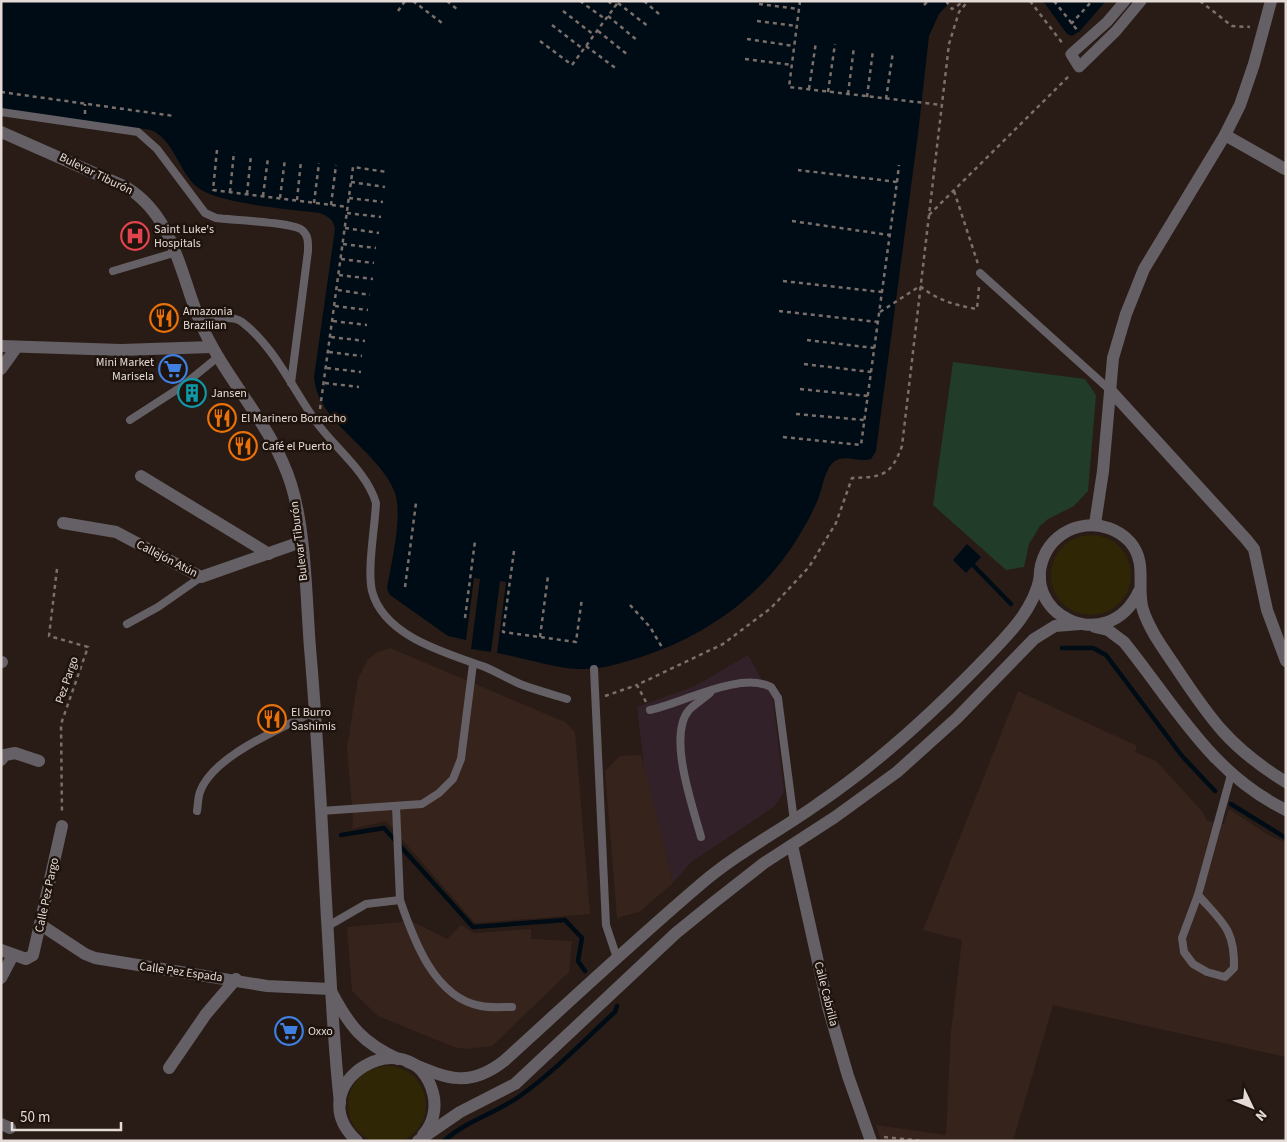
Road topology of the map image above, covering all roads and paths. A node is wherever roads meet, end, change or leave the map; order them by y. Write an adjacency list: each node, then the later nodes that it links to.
1 (405, 1): 27 (path)
2 (413, 1): 32 (path)
3 (447, 1): 26 (path)
4 (580, 1): 30 (path)
5 (608, 1): 24 (path)
6 (644, 1): 29 (path)
7 (800, 1): 25 (path)
8 (928, 1): 21 (path)
9 (946, 1): 22 (path)
10 (968, 1): 22 (path)
11 (1030, 1): 50 (path)
12 (1054, 1): 23 (path)
13 (1061, 1): 23 (path)
14 (1092, 1): 23 (path)
15 (1125, 1): 50 (street)
16 (1141, 1): 54 (street)
17 (1200, 1): 36 (path)
18 (1271, 1): 36 (street)
19 (618, 2): 24 (path); 35 (path)
20 (759, 4): 25 (path)
21 (924, 5)
22 (964, 5): 62 (path)
23 (1056, 5)
24 (615, 7): 30 (path)
25 (799, 9): 34 (path)
26 (458, 10)
27 (398, 11)
28 (563, 11): 38 (path)
29 (658, 14)
30 (606, 18): 37 (path); 41 (path)
31 (757, 21): 34 (path)
32 (442, 23)
33 (552, 25): 47 (path)
34 (797, 26): 45 (path)
35 (649, 27)
36 (1264, 28): 66 (street)
37 (598, 30): 38 (path); 51 (path)
38 (594, 35): 44 (path)
39 (747, 40): 45 (path)
40 (540, 41): 47 (path)
41 (638, 41)
42 (816, 42): 56 (path)
43 (835, 44): 58 (path)
44 (586, 46): 47 (path); 55 (path)
45 (794, 46): 53 (path)
46 (854, 47): 59 (path)
47 (583, 49)
48 (873, 50): 60 (path)
49 (893, 52): 61 (path)
50 (1071, 54): 54 (street)
51 (628, 55)
52 (745, 59): 53 (path)
53 (792, 65): 56 (path)
54 (1079, 67): 82 (path)
55 (618, 70)
56 (809, 89): 58 (path)
57 (1, 92): 64 (path)
58 (828, 92): 59 (path)
59 (848, 94): 60 (path)
60 (867, 97): 61 (path)
61 (886, 99): 62 (path)
62 (942, 106): 94 (path)
63 (1, 112): 136 (lane)
64 (174, 116)
65 (1, 132): 102 (street, Bulevar Tiburón)
66 (1226, 135): 76 (street); 140 (street)
67 (217, 150): 83 (path)
68 (234, 152): 83 (path)
69 (251, 155): 84 (path)
70 (268, 158): 85 (path)
71 (285, 159): 86 (path)
72 (301, 161): 88 (path)
73 (319, 163): 90 (path)
74 (899, 165): 80 (path)
75 (336, 166): 91 (path)
76 (1285, 169)
77 (798, 170): 80 (path)
78 (387, 172): 79 (path)
79 (351, 182): 81 (path); 87 (path)
80 (896, 182): 99 (path)
81 (385, 187)
82 (954, 191): 94 (path); 106 (path)
83 (230, 192): 84 (path)
84 (247, 194): 85 (path)
85 (263, 196): 86 (path)
86 (280, 198): 88 (path)
87 (349, 198): 89 (path); 92 (path)
88 (297, 200): 90 (path)
89 (383, 202)
90 (314, 203): 91 (path)
91 (331, 205): 92 (path)
92 (348, 207): 93 (path)
93 (347, 213): 95 (path); 97 (path)
94 (928, 216): 110 (path)
95 (381, 217)
96 (792, 221): 99 (path)
97 (345, 228): 98 (path); 100 (path)
98 (379, 232)
99 (890, 235): 112 (path)
100 (343, 244): 101 (path); 103 (path)
101 (376, 248)
102 (177, 252): 105 (lane); 119 (street, Bulevar Tiburón)
103 (341, 259): 104 (path); 107 (path)
104 (374, 263)
105 (113, 271)
106 (980, 274): 110 (path); 140 (lane)
107 (339, 275): 108 (path); 111 (path)
108 (372, 279)
109 (783, 281): 112 (path)
110 (920, 286): 117 (path); 173 (path)
111 (338, 290): 113 (path); 114 (path)
112 (882, 292): 117 (path)
113 (370, 295)
114 (335, 306): 115 (path); 118 (path)
115 (368, 310)
116 (779, 311): 120 (path)
117 (880, 312): 120 (path)
118 (333, 321): 121 (path); 122 (path)
119 (200, 322): 128 (street, Bulevar Tiburón); 136 (lane)
120 (878, 322): 127 (path)
121 (367, 326)
122 (331, 337): 124 (path); 129 (path)
123 (808, 340): 127 (path)
124 (365, 341)
125 (1, 346): 126 (street)
126 (16, 348): 128 (street); 133 (street)
127 (874, 348): 135 (path)
128 (215, 352): 144 (lane); 152 (street, Bulevar Tiburón)
129 (329, 352): 130 (path); 132 (path)
130 (362, 356)
131 (804, 364): 135 (path)
132 (327, 368): 134 (path); 137 (path)
133 (1, 369)
134 (361, 372)
135 (871, 372): 141 (path)
136 (291, 383): 169 (lane)
137 (325, 383): 138 (path); 142 (path)
138 (358, 387)
139 (800, 389): 141 (path)
140 (1110, 390): 150 (street); 168 (street)
141 (868, 396): 145 (path)
142 (322, 402)
143 (796, 414): 145 (path)
144 (130, 420)
145 (864, 420): 146 (path)
146 (783, 437)
147 (141, 476): 154 (street)
148 (416, 503): 159 (path)
149 (63, 522): 157 (street, Callejón Atún)
150 (1095, 524): 158 (street); 160 (street)
151 (475, 541): 163 (path)
152 (301, 542): 154 (street, Callejón Atún); 174 (street, Bulevar Tiburón)
153 (514, 552): 166 (path)
154 (270, 554): 157 (street, Callejón Atún)
155 (57, 569): 184 (path, Pez Pargo)
156 (548, 576): 166 (path)
157 (201, 577): 164 (lane)
158 (1040, 577): 165 (street); 183 (street)
159 (405, 587)
160 (1139, 591): 165 (street); 178 (street)
161 (582, 598): 166 (path)
162 (630, 605): 167 (path)
163 (465, 618)
164 (127, 624)
165 (1085, 625): 177 (street); 186 (street)
166 (540, 637)
167 (663, 649)
168 (1286, 660)
169 (473, 664): 172 (lane); 179 (lane)
170 (594, 669): 192 (lane)
171 (713, 690): 173 (lane); 183 (lane); 185 (lane)
172 (567, 699)
173 (650, 710)
174 (315, 711): 181 (lane); 182 (street, Bulevar Tiburón)
175 (1, 760): 176 (street)
176 (39, 761)
177 (1232, 775): 180 (street); 187 (lane)
178 (1286, 782)
179 (396, 806): 182 (lane); 188 (lane)
180 (1286, 810)
181 (197, 811)
182 (321, 811): 190 (street, Bulevar Tiburón)
183 (794, 821): 192 (street)
184 (62, 826): 189 (street, Calle Pez Pargo)
185 (701, 837)
186 (792, 845): 201 (street, Calle Cabrilla); 204 (street)
187 (1198, 895): 187 (lane)
188 (400, 900): 190 (lane); 196 (lane)
189 (41, 925): 191 (street, Calle Pez Pargo); 194 (street, Calle Pez Espada)
190 (328, 926): 195 (street, Bulevar Tiburón)
191 (13, 955): 193 (street, Calle Pez Pargo)
192 (617, 958): 197 (street)
193 (1, 978)
194 (236, 980): 195 (street, Calle Pez Espada); 198 (street)
195 (330, 989): 197 (street, Bulevar Tiburón); 199 (street, Bulevar Tiburón)
196 (512, 1007)
197 (403, 1061): 199 (street); 204 (street)
198 (169, 1068)
199 (340, 1104): 200 (street, Bulevar Tiburón)
200 (343, 1122): 202 (street); 203 (street)
201 (870, 1138): 205 (path)
202 (342, 1141)
203 (357, 1141)
204 (418, 1141)
205 (923, 1141)

